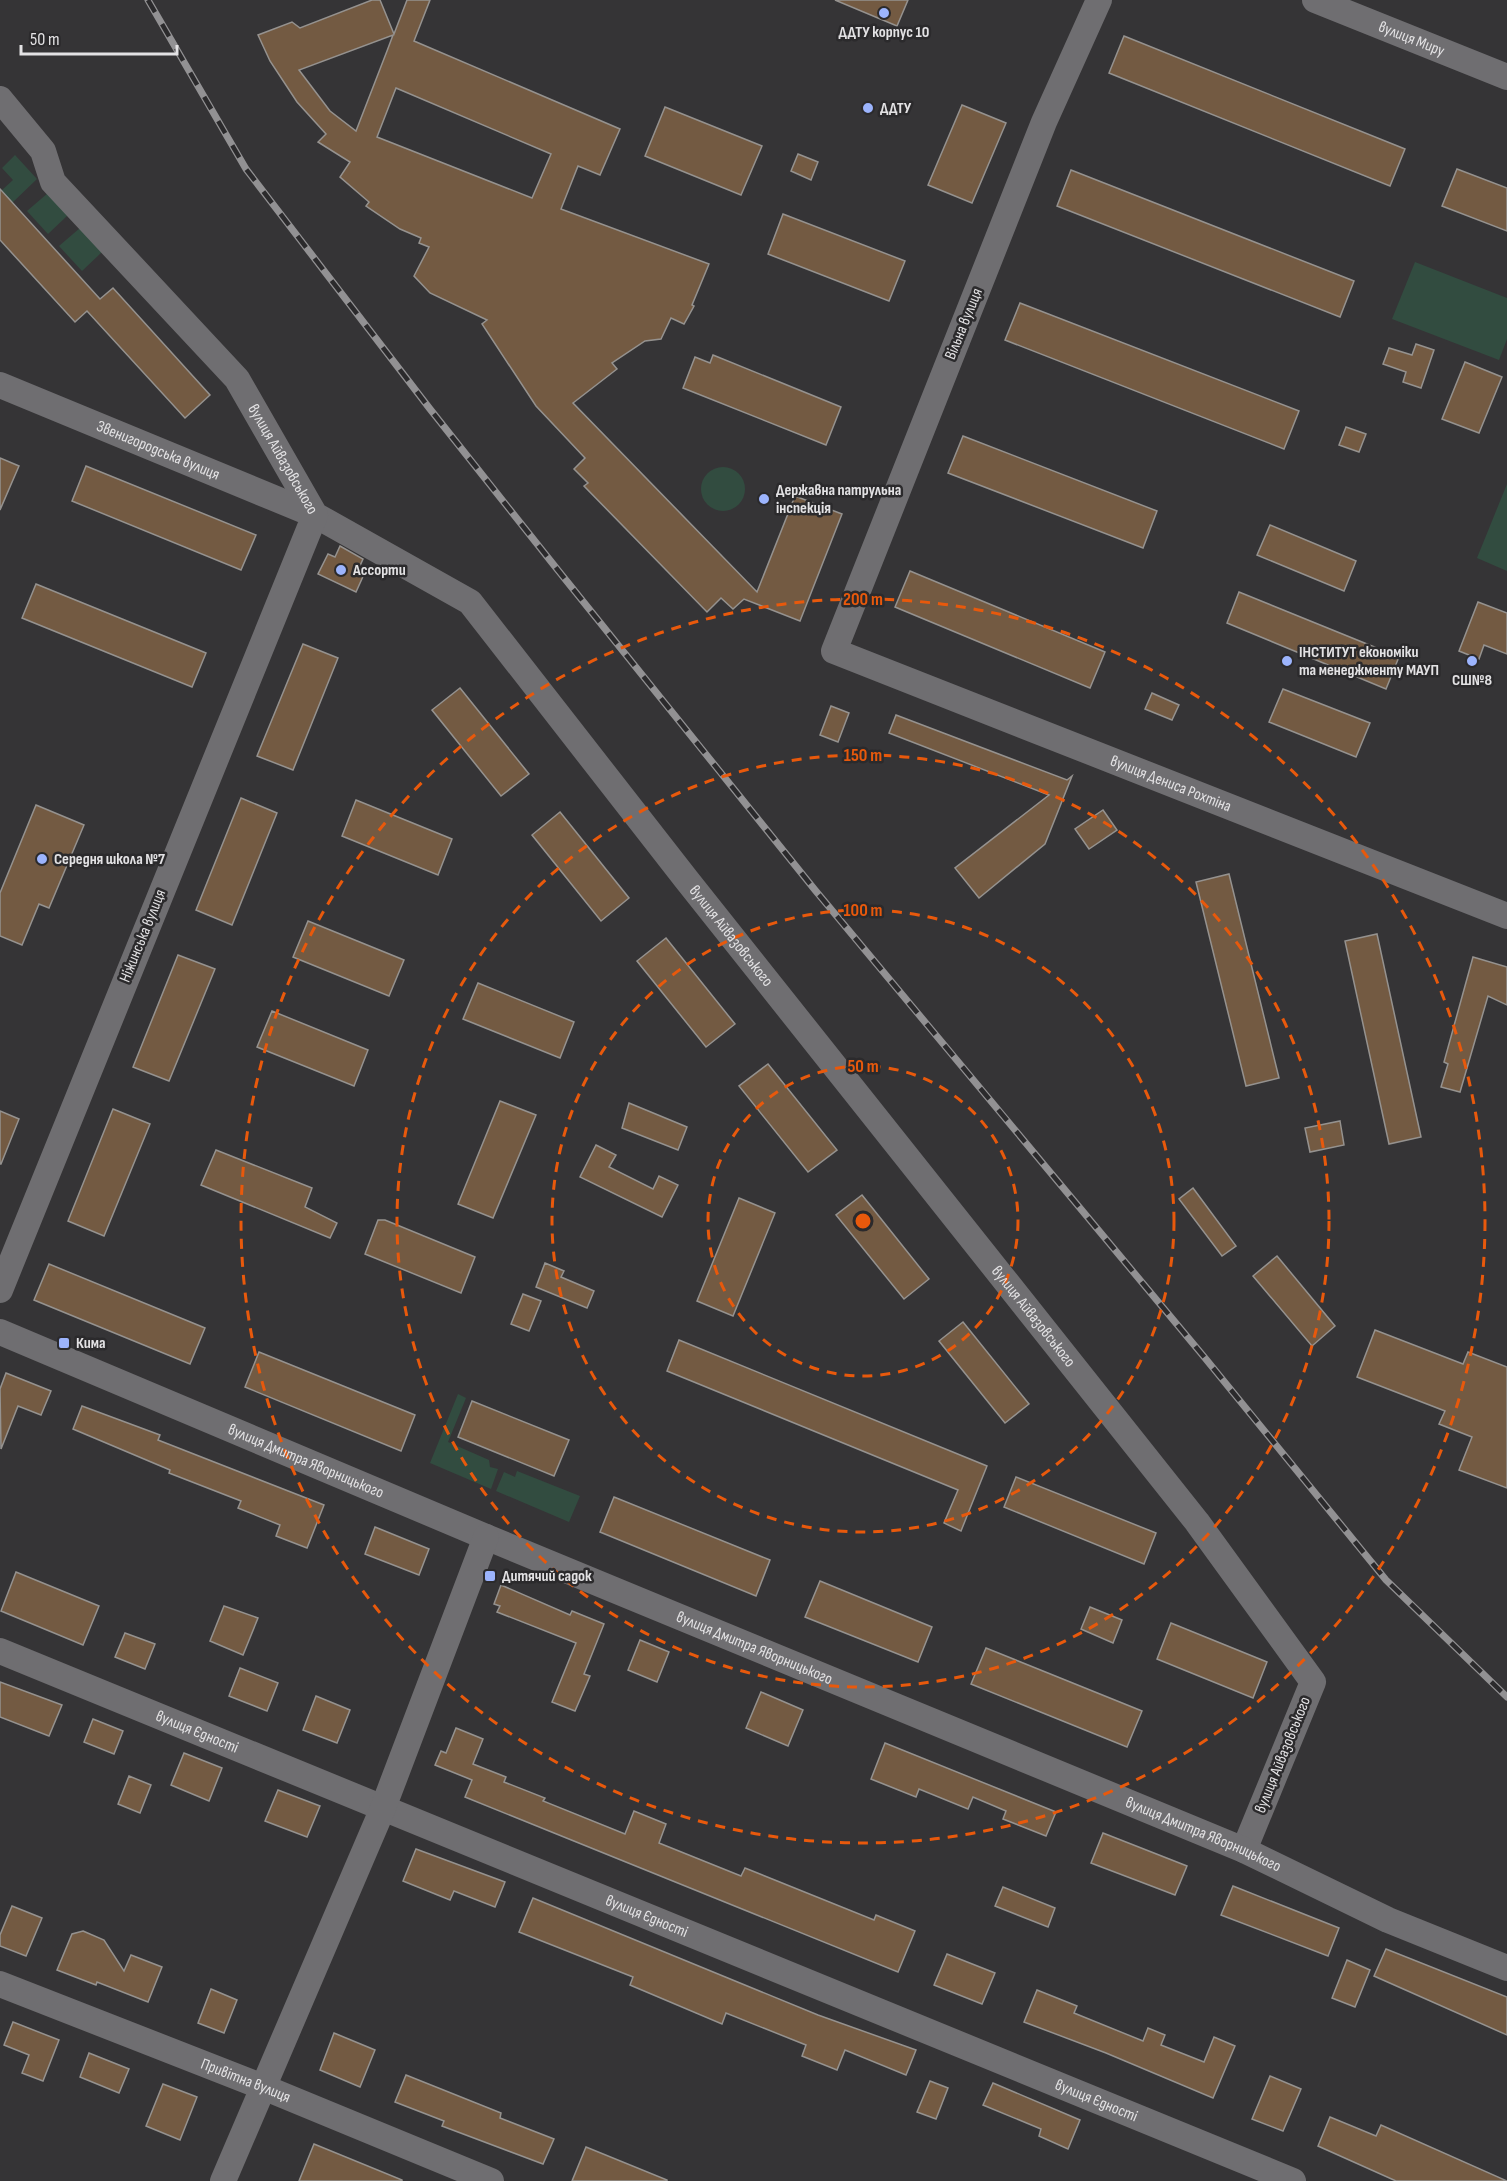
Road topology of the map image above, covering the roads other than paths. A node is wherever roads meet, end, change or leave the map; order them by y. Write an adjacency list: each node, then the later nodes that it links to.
1 (1099, 0): 7 (street, Вільна вулиця)
2 (1315, 0): 3 (street, вулиця Миру)
3 (1507, 77)
4 (0, 99): 6 (street, вулиця Айвазовського)
5 (0, 385): 6 (street, Звенигородська вулиця)
6 (315, 515): 9 (street, Ніжинська вулиця); 14 (street, вулиця Айвазовського)
7 (834, 651): 8 (street, вулиця Дениса Рохтіна)
8 (1507, 916)
9 (0, 1290)
10 (0, 1332): 11 (street, вулиця Дмитра Яворницького)
11 (486, 1537): 13 (street); 14 (street, вулиця Дмитра Яворницького)
12 (0, 1651): 13 (street, вулиця Єдності)
13 (383, 1808): 17 (street); 20 (street, вулиця Єдності)
14 (1245, 1850): 15 (street, вулиця Дмитра Яворницького)
15 (1507, 1968)
16 (0, 1984): 17 (street, Привітна вулиця)
17 (264, 2087): 18 (street); 19 (street, Привітна вулиця)
18 (223, 2181)
19 (491, 2181)
20 (1293, 2181)

